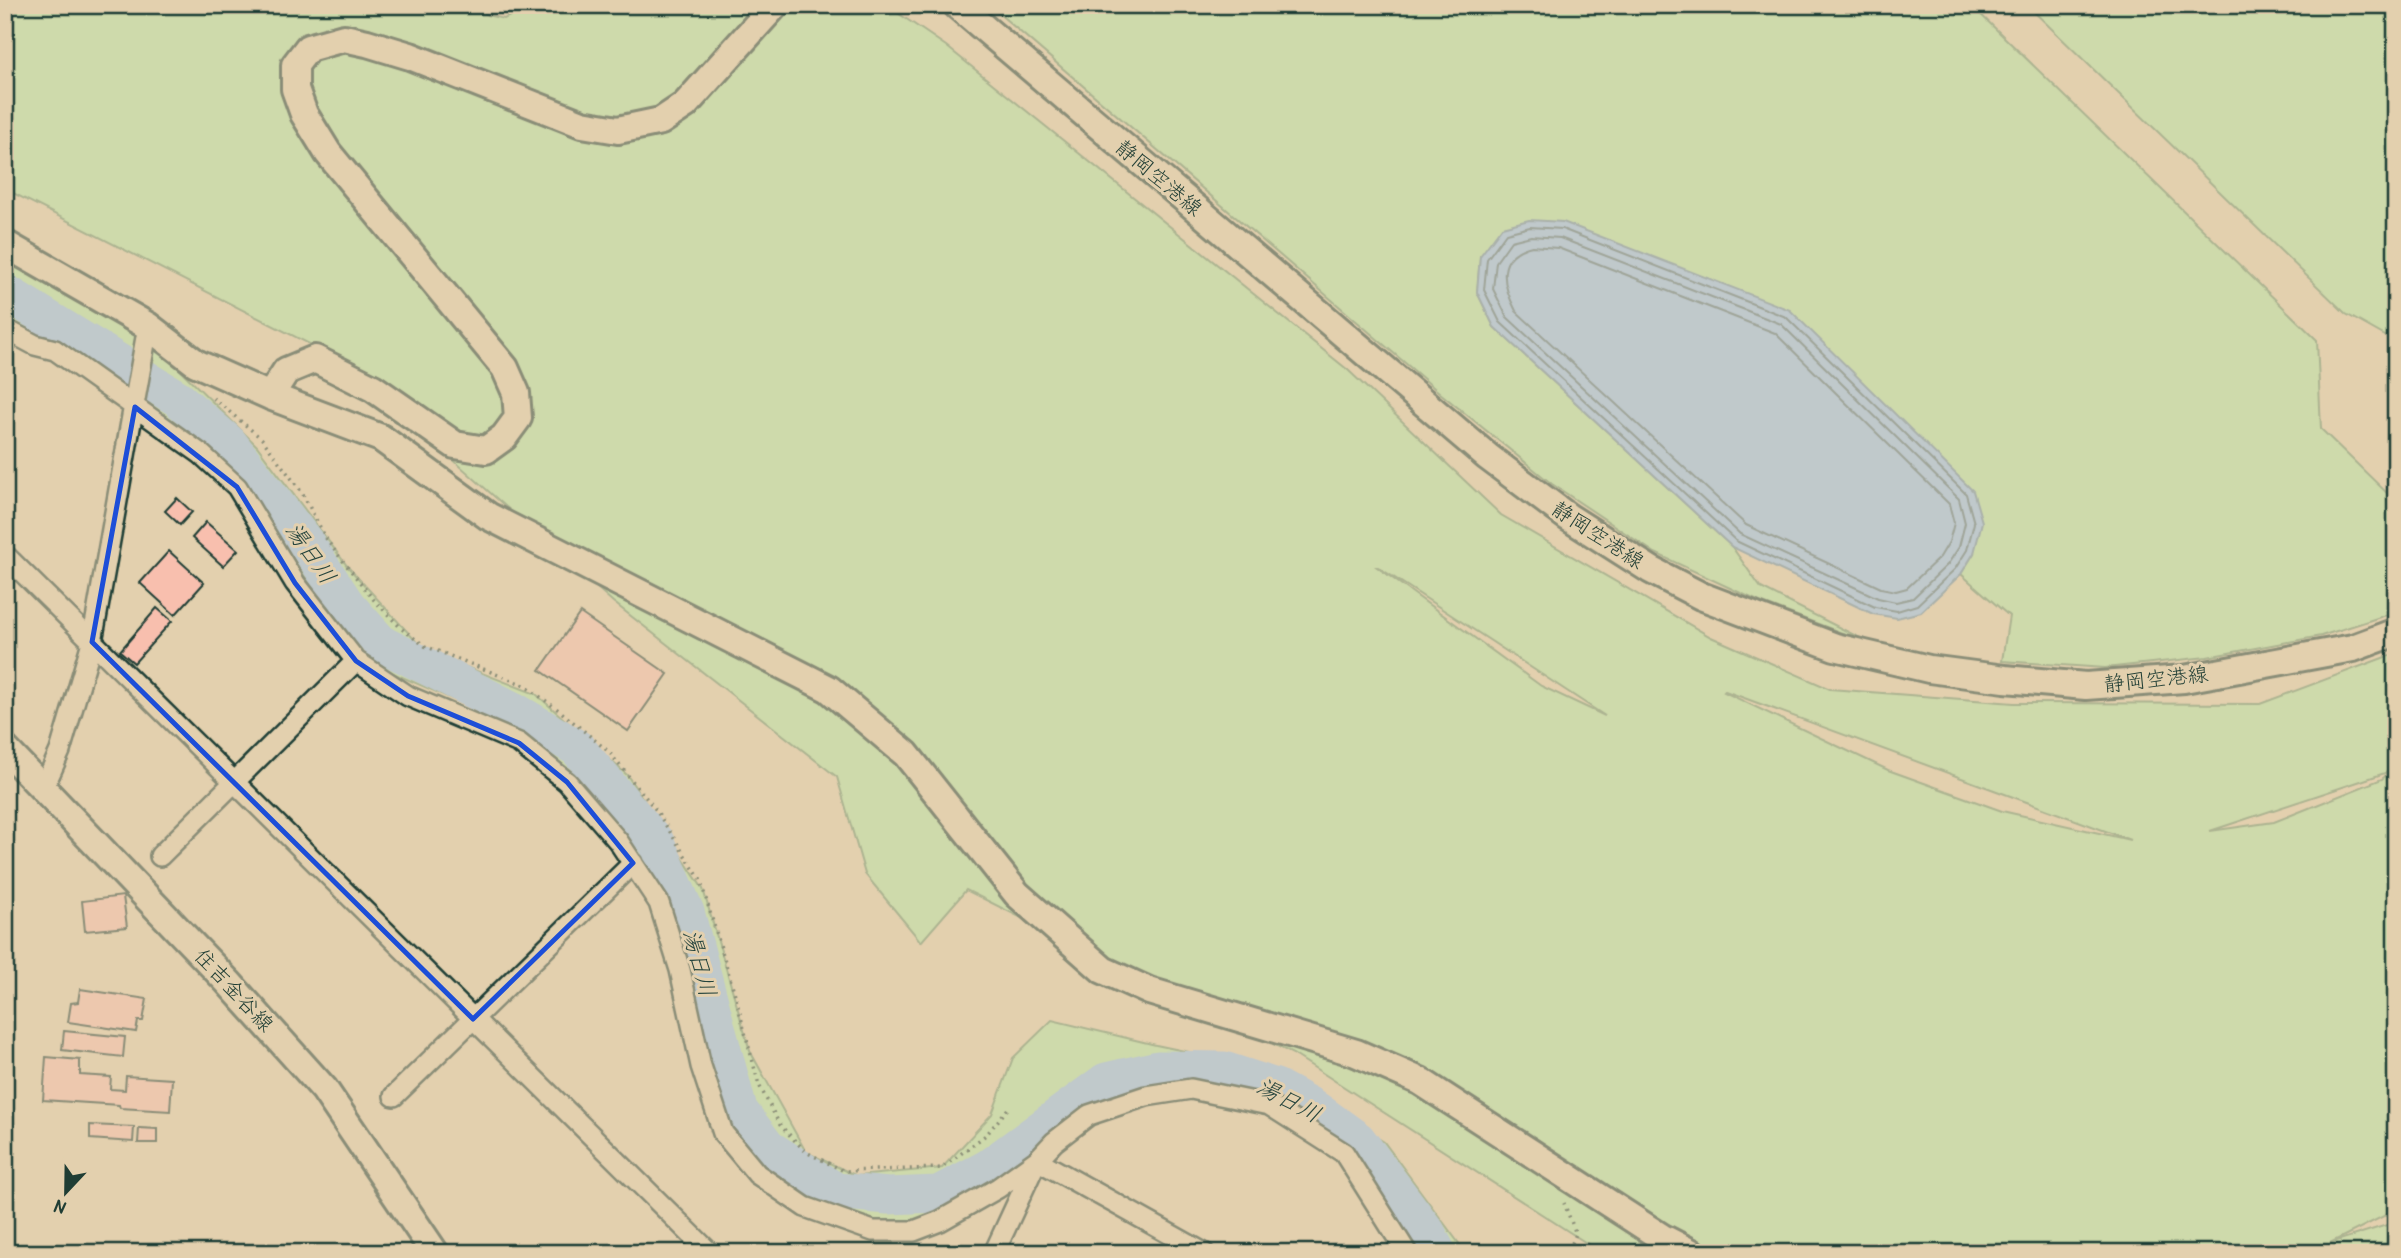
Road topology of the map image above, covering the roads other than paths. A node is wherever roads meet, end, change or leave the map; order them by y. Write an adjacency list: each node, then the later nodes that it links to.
1 (775, 5): 6 (street)
2 (957, 5): 9 (street, 静岡空港線)
3 (5, 244): 4 (street)
4 (148, 326): 6 (street); 7 (street)
5 (5, 329): 7 (street)
6 (270, 396): 25 (street)
7 (135, 407): 10 (street); 11 (street)
8 (5, 555): 10 (street)
9 (2396, 632)
10 (92, 642): 13 (street); 14 (street)
11 (356, 661): 13 (street); 16 (street)
12 (5, 749): 14 (street, 住吉金谷線)
13 (233, 781): 15 (street); 17 (street)
14 (43, 789): 20 (street, 住吉金谷線)
15 (160, 856)
16 (633, 863): 17 (street); 19 (street)
17 (473, 1019): 18 (street); 21 (street)
18 (394, 1096)
19 (1037, 1160): 22 (street); 23 (street); 24 (street)
20 (435, 1253)
21 (710, 1253)
22 (994, 1253)
23 (1204, 1253)
24 (1407, 1253)
25 (1692, 1253)

